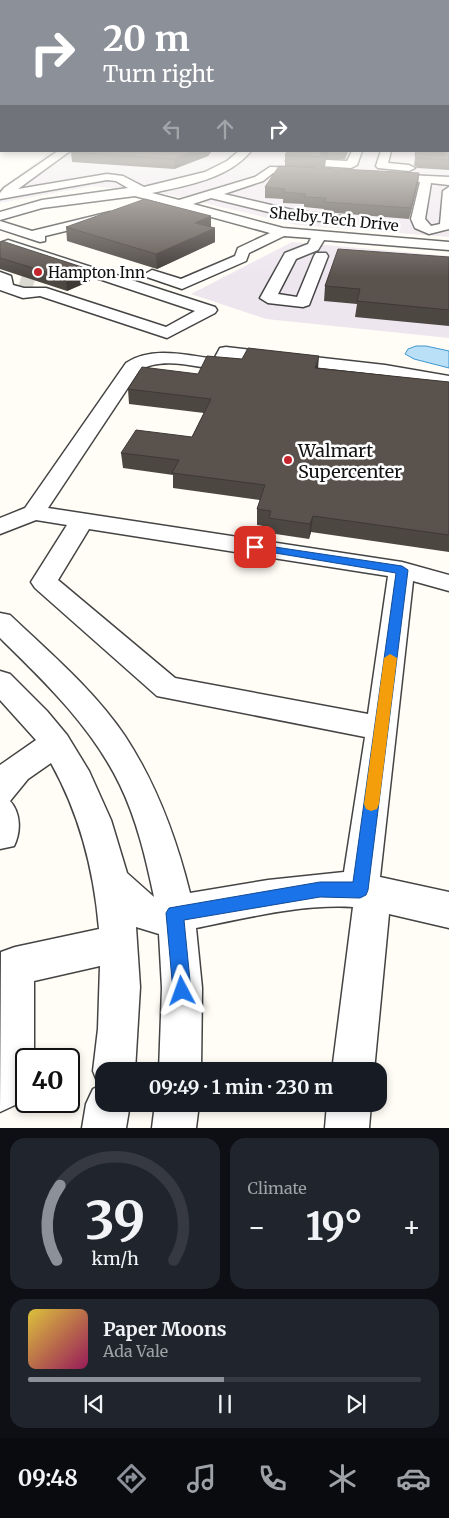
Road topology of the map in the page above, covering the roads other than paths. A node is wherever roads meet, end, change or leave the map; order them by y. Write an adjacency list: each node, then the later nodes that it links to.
1 (42, 173): 14 (street)
2 (216, 173): 9 (street)
3 (256, 173): 11 (street)
4 (337, 173): 5 (street)
5 (356, 175)
6 (376, 176): 7 (street)
7 (426, 179): 8 (street); 18 (street)
8 (449, 181)
9 (136, 191): 12 (street, Shelby Tech Drive); 14 (street); 14 (street)
10 (449, 191): 18 (street)
11 (212, 195): 12 (street); 16 (street)
12 (174, 203): 13 (street); 19 (street, Shelby Tech Drive)
13 (146, 208)
14 (1, 212): 20 (street)
15 (126, 212): 20 (street)
16 (357, 221)
17 (404, 225): 18 (street)
18 (426, 228): 22 (street)
19 (282, 232): 22 (street, Shelby Tech Drive); 25 (street)
20 (32, 235): 21 (street)
21 (60, 244)
22 (425, 244): 23 (street, Shelby Tech Drive)
23 (449, 246)
24 (0, 248): 27 (street)
25 (135, 269)
26 (9, 279): 28 (street)
27 (156, 292): 28 (street); 28 (street)
28 (113, 315)
29 (449, 382): 30 (street)
30 (34, 513): 31 (street); 32 (street)
31 (82, 520): 33 (street); 37 (street)
32 (0, 527)
33 (402, 570): 34 (street); 37 (street)
34 (449, 582)
35 (0, 623): 43 (street)
36 (0, 682): 38 (street)
37 (381, 728): 41 (street)
38 (56, 744): 39 (street); 40 (street)
39 (0, 791)
40 (110, 880): 43 (street); 44 (street)
41 (367, 891): 42 (street); 43 (street); 47 (street)
42 (449, 910)
43 (175, 913): 46 (street)
44 (120, 943): 45 (street); 48 (street)
45 (115, 1062)
46 (180, 1062)
47 (354, 1062)
48 (0, 1090)
49 (107, 1112): 52 (street)
50 (176, 1112): 53 (street)
51 (348, 1112): 54 (street)
52 (104, 1128)
53 (174, 1128)
54 (347, 1128)

